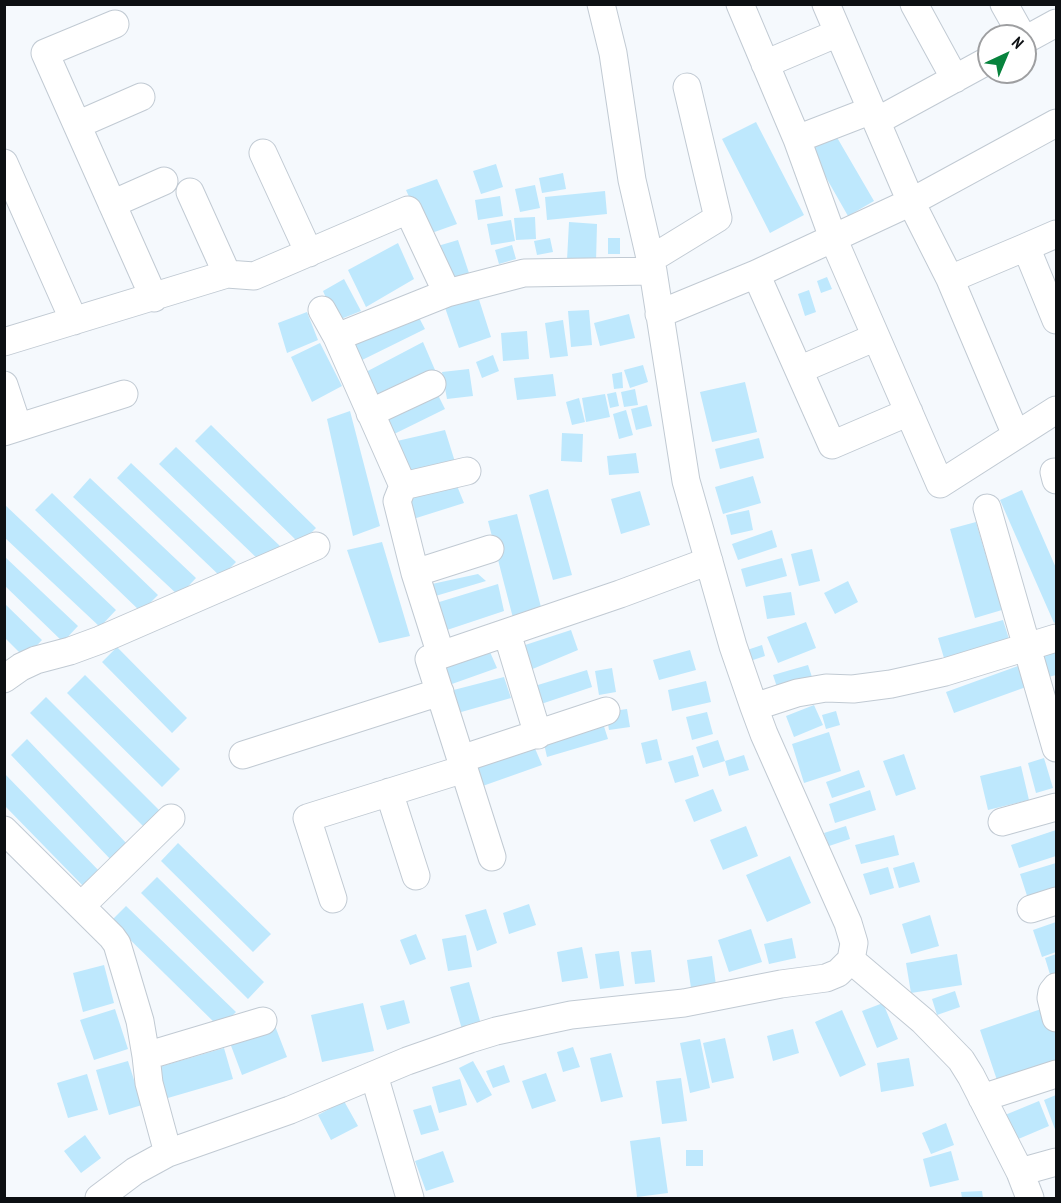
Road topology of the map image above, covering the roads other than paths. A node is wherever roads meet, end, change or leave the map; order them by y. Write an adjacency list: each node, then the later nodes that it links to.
1 (601, 4): 30 (street)
2 (740, 4): 11 (street)
3 (826, 4): 9 (street)
4 (914, 4): 13 (street)
5 (1004, 4): 8 (street)
6 (1056, 23): 10 (street)
7 (115, 24): 18 (street)
8 (1015, 24)
9 (838, 33): 11 (street); 16 (street)
10 (1037, 33)
11 (765, 64): 19 (street)
12 (977, 67): 13 (street)
13 (955, 79): 16 (street)
14 (687, 87): 30 (street)
15 (141, 97): 18 (street)
16 (875, 116): 19 (street); 24 (street)
17 (1056, 123): 24 (street)
18 (77, 125): 25 (street)
19 (797, 139): 27 (street)
20 (263, 153): 29 (street)
21 (4, 163): 39 (street)
22 (164, 181): 25 (street)
23 (189, 192): 31 (street)
24 (911, 202): 27 (street); 33 (street)
25 (112, 204): 35 (street)
26 (1056, 234): 28 (street)
27 (833, 238): 32 (street); 41 (street)
28 (1026, 247): 33 (street); 38 (street)
29 (309, 253): 31 (street); 34 (street)
30 (652, 265): 34 (street); 37 (street)
31 (227, 274): 35 (street)
32 (756, 274): 37 (street); 43 (street)
33 (950, 279): 51 (street)
34 (447, 293): 40 (street)
35 (154, 298): 39 (street)
36 (322, 310): 40 (street)
37 (659, 314): 57 (street)
38 (1056, 320)
39 (74, 321): 42 (street)
40 (337, 337): 48 (street)
41 (876, 337): 43 (street); 49 (street)
42 (4, 342)
43 (799, 370): 49 (street)
44 (432, 384): 48 (street)
45 (4, 385): 50 (street)
46 (124, 394): 50 (street)
47 (1056, 410): 51 (street)
48 (370, 412): 53 (street)
49 (909, 412): 51 (street)
50 (11, 429)
51 (1016, 435)
52 (467, 471): 53 (street)
53 (403, 486): 58 (street)
54 (987, 508): 61 (street)
55 (316, 546): 63 (street)
56 (490, 549): 58 (street)
57 (709, 561): 59 (street); 65 (street)
58 (415, 573): 62 (street)
59 (507, 633): 62 (street); 68 (street)
60 (1056, 638): 61 (street)
61 (1026, 648): 65 (street); 67 (street)
62 (441, 655): 64 (street)
63 (4, 679)
64 (440, 692): 70 (street); 71 (street)
65 (754, 707): 83 (street)
66 (606, 711): 68 (street)
67 (1052, 718): 69 (street)
68 (538, 735): 71 (street)
69 (1056, 748)
70 (243, 755)
71 (462, 764): 72 (street); 77 (street)
72 (389, 792): 78 (street); 79 (street)
73 (1056, 807): 75 (street)
74 (171, 818): 81 (street)
75 (1002, 822)
76 (4, 830): 81 (street)
77 (492, 857)
78 (416, 876)
79 (333, 899)
80 (1056, 901): 82 (street)
81 (81, 906): 87 (street)
82 (1031, 909)
83 (851, 960): 88 (street); 90 (street)
84 (1056, 987): 85 (street)
85 (1056, 1018)
86 (263, 1021): 87 (street)
87 (146, 1056): 91 (street)
88 (374, 1074): 91 (street); 95 (street)
89 (1056, 1074): 90 (street)
90 (982, 1098): 93 (street)
91 (168, 1153): 94 (street)
92 (1056, 1162): 93 (street)
93 (1020, 1172): 96 (street)
94 (99, 1198)
95 (410, 1198)
96 (1030, 1198)

